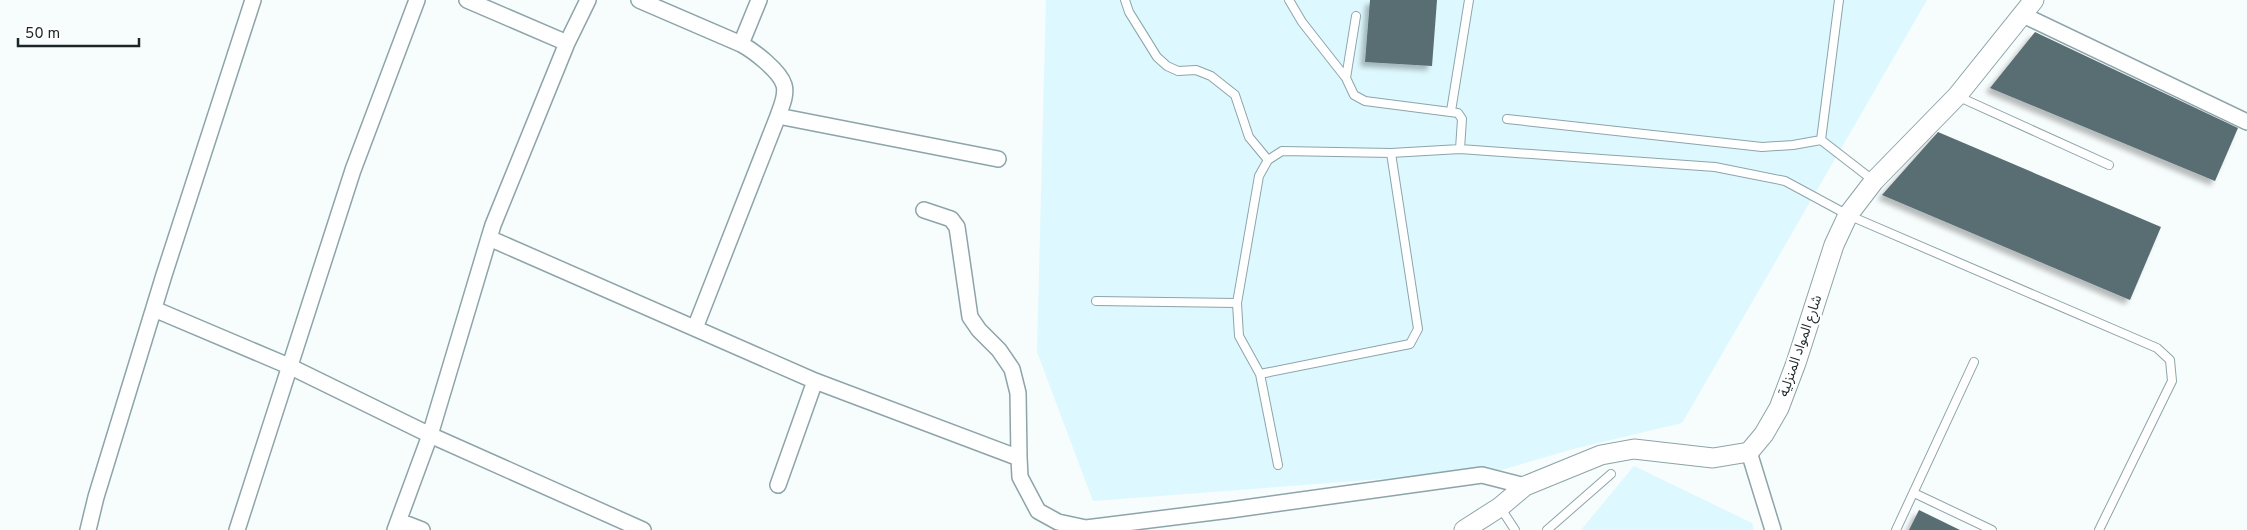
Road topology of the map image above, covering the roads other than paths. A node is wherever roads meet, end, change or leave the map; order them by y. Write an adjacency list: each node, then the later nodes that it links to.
1 (253, 0): 34 (street)
2 (418, 0): 37 (street)
3 (467, 0): 14 (street)
4 (588, 0): 14 (street)
5 (639, 0): 15 (street)
6 (759, 0): 15 (street)
7 (1125, 0): 26 (lane)
8 (1288, 0): 16 (lane)
9 (1469, 0): 18 (lane)
10 (1839, 0): 22 (lane)
11 (2034, 0): 12 (street, شارع المواد المنزلية)
12 (2023, 15): 17 (street, شارع المواد المنزلية); 21 (street)
13 (1356, 16): 16 (lane)
14 (567, 43): 31 (street)
15 (741, 44): 19 (street)
16 (1346, 78): 18 (lane)
17 (1957, 96): 27 (lane); 28 (street, شارع المواد المنزلية)
18 (1451, 111): 23 (lane)
19 (778, 116): 25 (street); 35 (street)
20 (1507, 119): 22 (lane)
21 (2247, 122)
22 (1821, 140): 28 (lane)
23 (1460, 149): 24 (lane); 30 (lane)
24 (1391, 153): 26 (lane); 38 (lane)
25 (998, 159)
26 (1268, 160): 33 (lane)
27 (2110, 165)
28 (1874, 181): 30 (street, شارع المواد المنزلية)
29 (924, 210): 42 (street)
30 (1848, 215): 41 (street, شارع المواد المنزلية); 60 (lane)
31 (490, 238): 35 (street); 40 (street)
32 (1096, 301): 33 (lane)
33 (1237, 303): 38 (lane)
34 (154, 308): 37 (street); 50 (street)
35 (695, 328): 39 (street)
36 (1974, 362): 47 (lane)
37 (291, 367): 40 (street); 51 (street)
38 (1260, 374): 43 (lane)
39 (815, 381): 42 (street); 45 (street)
40 (430, 435): 49 (street); 53 (street)
41 (1749, 452): 46 (street); 57 (street)
42 (1019, 458): 46 (street)
43 (1278, 465)
44 (1611, 474): 56 (lane)
45 (778, 485)
46 (1525, 486): 48 (street)
47 (1914, 494): 58 (lane); 59 (lane)
48 (1500, 507): 54 (street); 55 (lane)
49 (397, 525): 52 (street)
50 (88, 530)
51 (237, 530)
52 (422, 530)
53 (643, 530)
54 (1464, 530)
55 (1515, 530)
56 (1547, 530)
57 (1773, 530)
58 (1896, 530)
59 (1992, 530)
60 (2099, 530)

